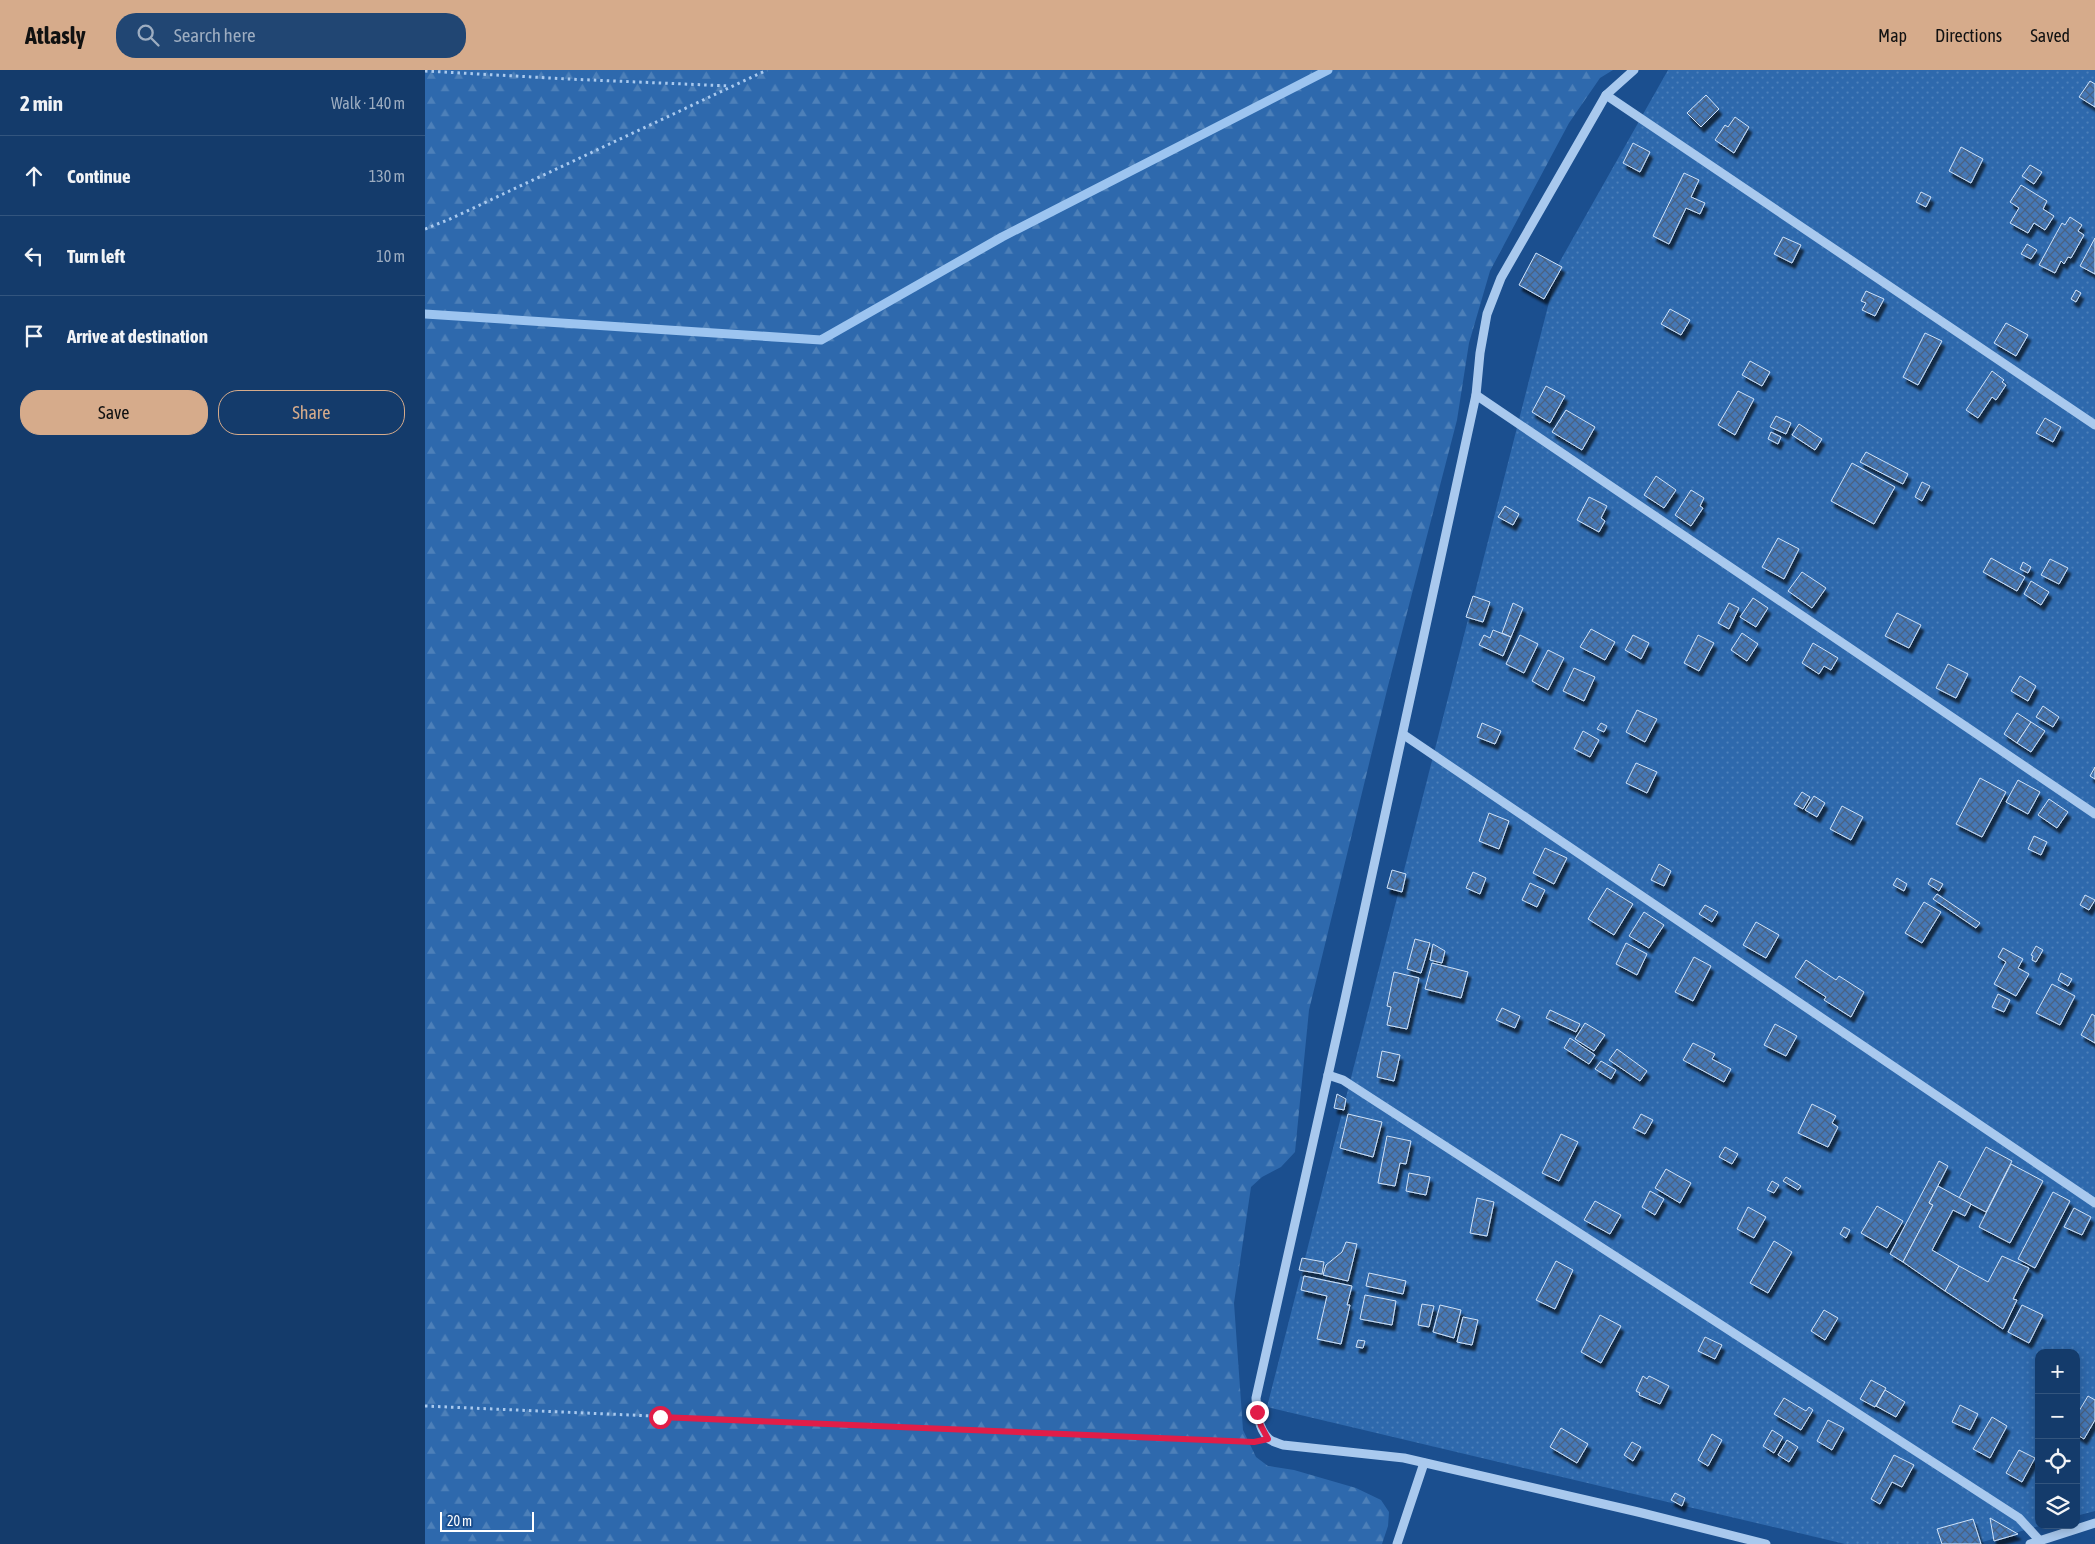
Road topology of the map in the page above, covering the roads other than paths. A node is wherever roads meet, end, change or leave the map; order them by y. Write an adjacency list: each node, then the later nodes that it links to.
1 (1634, 70): 2 (lane)
2 (1606, 95): 3 (lane); 4 (lane)
3 (1476, 395): 5 (lane); 6 (lane)
4 (2095, 425)
5 (1404, 736): 7 (lane); 8 (lane)
6 (2095, 814)
7 (1328, 1075): 9 (lane); 11 (lane)
8 (2095, 1203)
9 (1424, 1463): 12 (lane); 13 (lane)
10 (2095, 1524): 11 (lane)
11 (2040, 1541): 14 (lane)
12 (1397, 1544)
13 (1766, 1544)
14 (2030, 1544)

